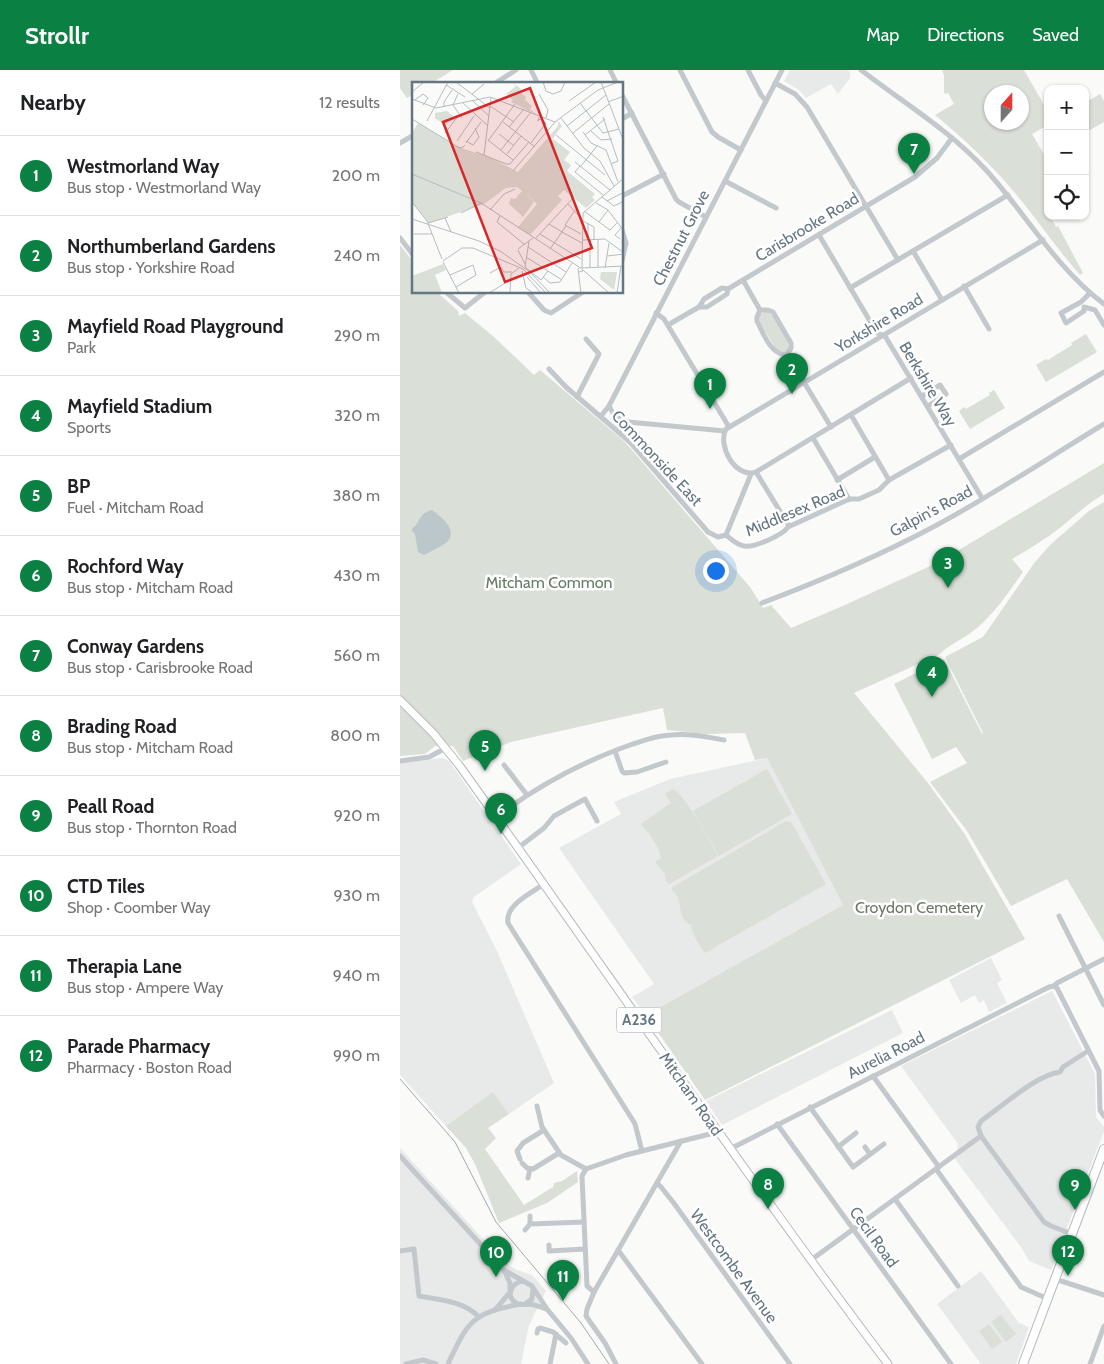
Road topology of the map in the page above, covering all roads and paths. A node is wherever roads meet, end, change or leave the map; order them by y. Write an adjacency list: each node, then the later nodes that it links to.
1 (516, 70): 8 (street)
2 (531, 70): 9 (street)
3 (610, 70): 10 (street)
4 (680, 70): 19 (street)
5 (748, 70): 13 (street)
6 (782, 70): 11 (street, Chestnut Grove)
7 (861, 70): 17 (street)
8 (497, 82)
9 (537, 82)
10 (616, 82)
11 (775, 83): 13 (street, Chestnut Grove); 24 (street)
12 (624, 99): 14 (street)
13 (766, 101): 19 (street, Chestnut Grove)
14 (632, 113): 15 (street); 20 (street)
15 (624, 118)
16 (412, 136): 18 (street)
17 (952, 138): 23 (street); 24 (street, Carisbrooke Road)
18 (400, 144)
19 (741, 150): 21 (street, Chestnut Grove)
20 (664, 174): 22 (street); 26 (street)
21 (724, 181): 25 (street); 26 (street, Chestnut Grove)
22 (624, 195)
23 (1008, 195): 30 (street); 31 (street)
24 (866, 207): 27 (street, Carisbrooke Road); 34 (street)
25 (776, 208)
26 (706, 218): 48 (street, Chestnut Grove)
27 (819, 235): 35 (street, Carisbrooke Road); 37 (street, Berkshire Way)
28 (400, 238): 32 (street)
29 (624, 239): 33 (street)
30 (1042, 240): 36 (street, Yorkshire Road); 39 (street)
31 (912, 251): 34 (street); 44 (street)
32 (412, 253)
33 (624, 254)
34 (898, 260): 37 (street)
35 (742, 280): 38 (street, Carisbrooke Road); 47 (street)
36 (964, 286): 44 (street, Yorkshire Road); 51 (street)
37 (850, 288): 52 (street, Berkshire Way)
38 (728, 289): 46 (street, Carisbrooke Road); 46 (street)
39 (1090, 293): 45 (street); 50 (street)
40 (448, 294): 41 (street)
41 (482, 294)
42 (530, 294): 43 (street)
43 (580, 294)
44 (942, 300): 52 (street, Yorkshire Road)
45 (1104, 304)
46 (699, 307): 49 (street, Carisbrooke Road)
47 (760, 310): 54 (street); 54 (street)
48 (656, 313): 49 (street); 61 (street, Chestnut Grove)
49 (668, 325): 68 (street)
50 (1104, 325)
51 (989, 329)
52 (881, 335): 57 (street, Berkshire Way); 58 (street, Yorkshire Road)
53 (586, 339): 60 (street)
54 (788, 354): 58 (street)
55 (549, 369): 60 (street, Commonside East)
56 (1104, 372): 73 (street)
57 (911, 378): 59 (street, Berkshire Way); 63 (street)
58 (804, 382): 67 (street); 68 (street, Yorkshire Road)
59 (922, 396): 62 (street, Berkshire Way); 62 (street)
60 (578, 397): 64 (street, Commonside East)
61 (609, 406): 64 (street, Chestnut Grove); 65 (street)
62 (928, 406): 71 (street, Berkshire Way)
63 (851, 415): 67 (street); 72 (street)
64 (601, 416): 69 (street, Commonside East)
65 (628, 422): 68 (street); 69 (street)
66 (1104, 424): 77 (street, Galpin's Road)
67 (831, 427): 70 (street)
68 (727, 429): 74 (street)
69 (621, 434): 80 (street, Commonside East)
70 (813, 438): 74 (street); 75 (street)
71 (951, 445): 73 (street, Berkshire Way); 76 (street, Middlesex Road)
72 (875, 457): 75 (street); 76 (street)
73 (959, 459): 77 (street, Berkshire Way)
74 (753, 473): 79 (street); 80 (street)
75 (837, 480): 78 (street)
76 (889, 480): 78 (street, Middlesex Road)
77 (982, 498): 81 (street, Galpin's Road)
78 (849, 499): 79 (street, Middlesex Road)
79 (789, 526): 80 (street, Middlesex Road)
80 (726, 535)
81 (762, 604)
82 (400, 700): 84 (main road, A236)
83 (724, 740): 85 (street)
84 (446, 748): 86 (street); 90 (main road, Mitcham Road / A236)
85 (615, 751): 87 (street); 89 (street)
86 (400, 761)
87 (666, 762)
88 (504, 766): 89 (street)
89 (527, 795): 90 (street)
90 (496, 817): 92 (main road, Mitcham Road / A236)
91 (597, 821): 92 (street)
92 (518, 848): 93 (main road, Mitcham Road / A236)
93 (544, 884): 106 (main road, Mitcham Road / A236); 117 (street)
94 (1059, 916): 96 (street)
95 (1104, 959): 96 (street, Aurelia Road)
96 (1086, 969): 97 (street, Aurelia Road); 98 (street)
97 (1054, 986): 99 (street); 100 (street, Aurelia Road)
98 (1104, 1005)
99 (1088, 1051): 103 (street); 108 (street)
100 (873, 1076): 102 (street, Aurelia Road); 121 (street)
101 (537, 1106): 105 (street)
102 (810, 1108): 104 (street, Aurelia Road); 111 (street)
103 (1104, 1116)
104 (777, 1124): 114 (street, Aurelia Road); 130 (street, Cecil Road)
105 (544, 1130): 116 (street); 118 (street)
106 (718, 1132): 109 (street); 114 (main road, Mitcham Road / A236)
107 (856, 1133): 111 (street)
108 (981, 1136): 121 (street); 132 (street)
109 (681, 1141): 117 (street); 125 (street)
110 (884, 1144): 119 (street)
111 (838, 1147): 119 (street)
112 (865, 1147): 119 (street)
113 (510, 1149): 116 (street)
114 (730, 1149): 137 (main road, Mitcham Road / A236)
115 (1104, 1149): 132 (highway)
116 (517, 1150): 122 (street)
117 (642, 1151): 123 (street)
118 (559, 1152): 122 (street); 123 (street)
119 (870, 1154)
120 (400, 1156): 138 (street)
121 (937, 1168): 126 (street); 147 (street)
122 (530, 1169): 124 (street)
123 (586, 1169): 128 (street)
124 (528, 1178)
125 (656, 1183): 135 (street); 163 (street, Westcombe Avenue)
126 (895, 1199): 130 (street); 141 (street)
127 (530, 1216): 129 (street)
128 (584, 1222): 129 (street); 134 (street)
129 (530, 1224): 131 (street)
130 (853, 1229): 137 (street); 165 (street, Cecil Road)
131 (525, 1230)
132 (1072, 1234): 139 (highway)
133 (549, 1245): 134 (street)
134 (585, 1250): 145 (street)
135 (618, 1250): 145 (street); 162 (street)
136 (400, 1251): 151 (street)
137 (811, 1260): 164 (main road, Mitcham Road / A236)
138 (504, 1270): 140 (street); 144 (street)
139 (1055, 1279): 146 (street); 147 (highway)
140 (523, 1281): 143 (street); 144 (street)
141 (958, 1286)
142 (1104, 1288): 146 (street)
143 (533, 1289): 148 (street); 149 (street)
144 (510, 1291): 148 (street); 150 (street)
145 (594, 1292): 161 (street)
146 (1103, 1295)
147 (1048, 1298): 166 (highway)
148 (523, 1304): 149 (street); 150 (street)
149 (547, 1309): 160 (street)
150 (495, 1310): 151 (street)
151 (479, 1318): 158 (street)
152 (1104, 1326): 167 (street)
153 (537, 1333): 154 (street)
154 (556, 1334): 155 (street); 159 (street)
155 (566, 1343)
156 (406, 1364): 157 (street)
157 (436, 1364)
158 (448, 1364)
159 (550, 1364)
160 (588, 1364)
161 (616, 1364)
162 (702, 1364)
163 (790, 1364)
164 (888, 1364)
165 (951, 1364)
166 (1024, 1364)
167 (1090, 1364)

